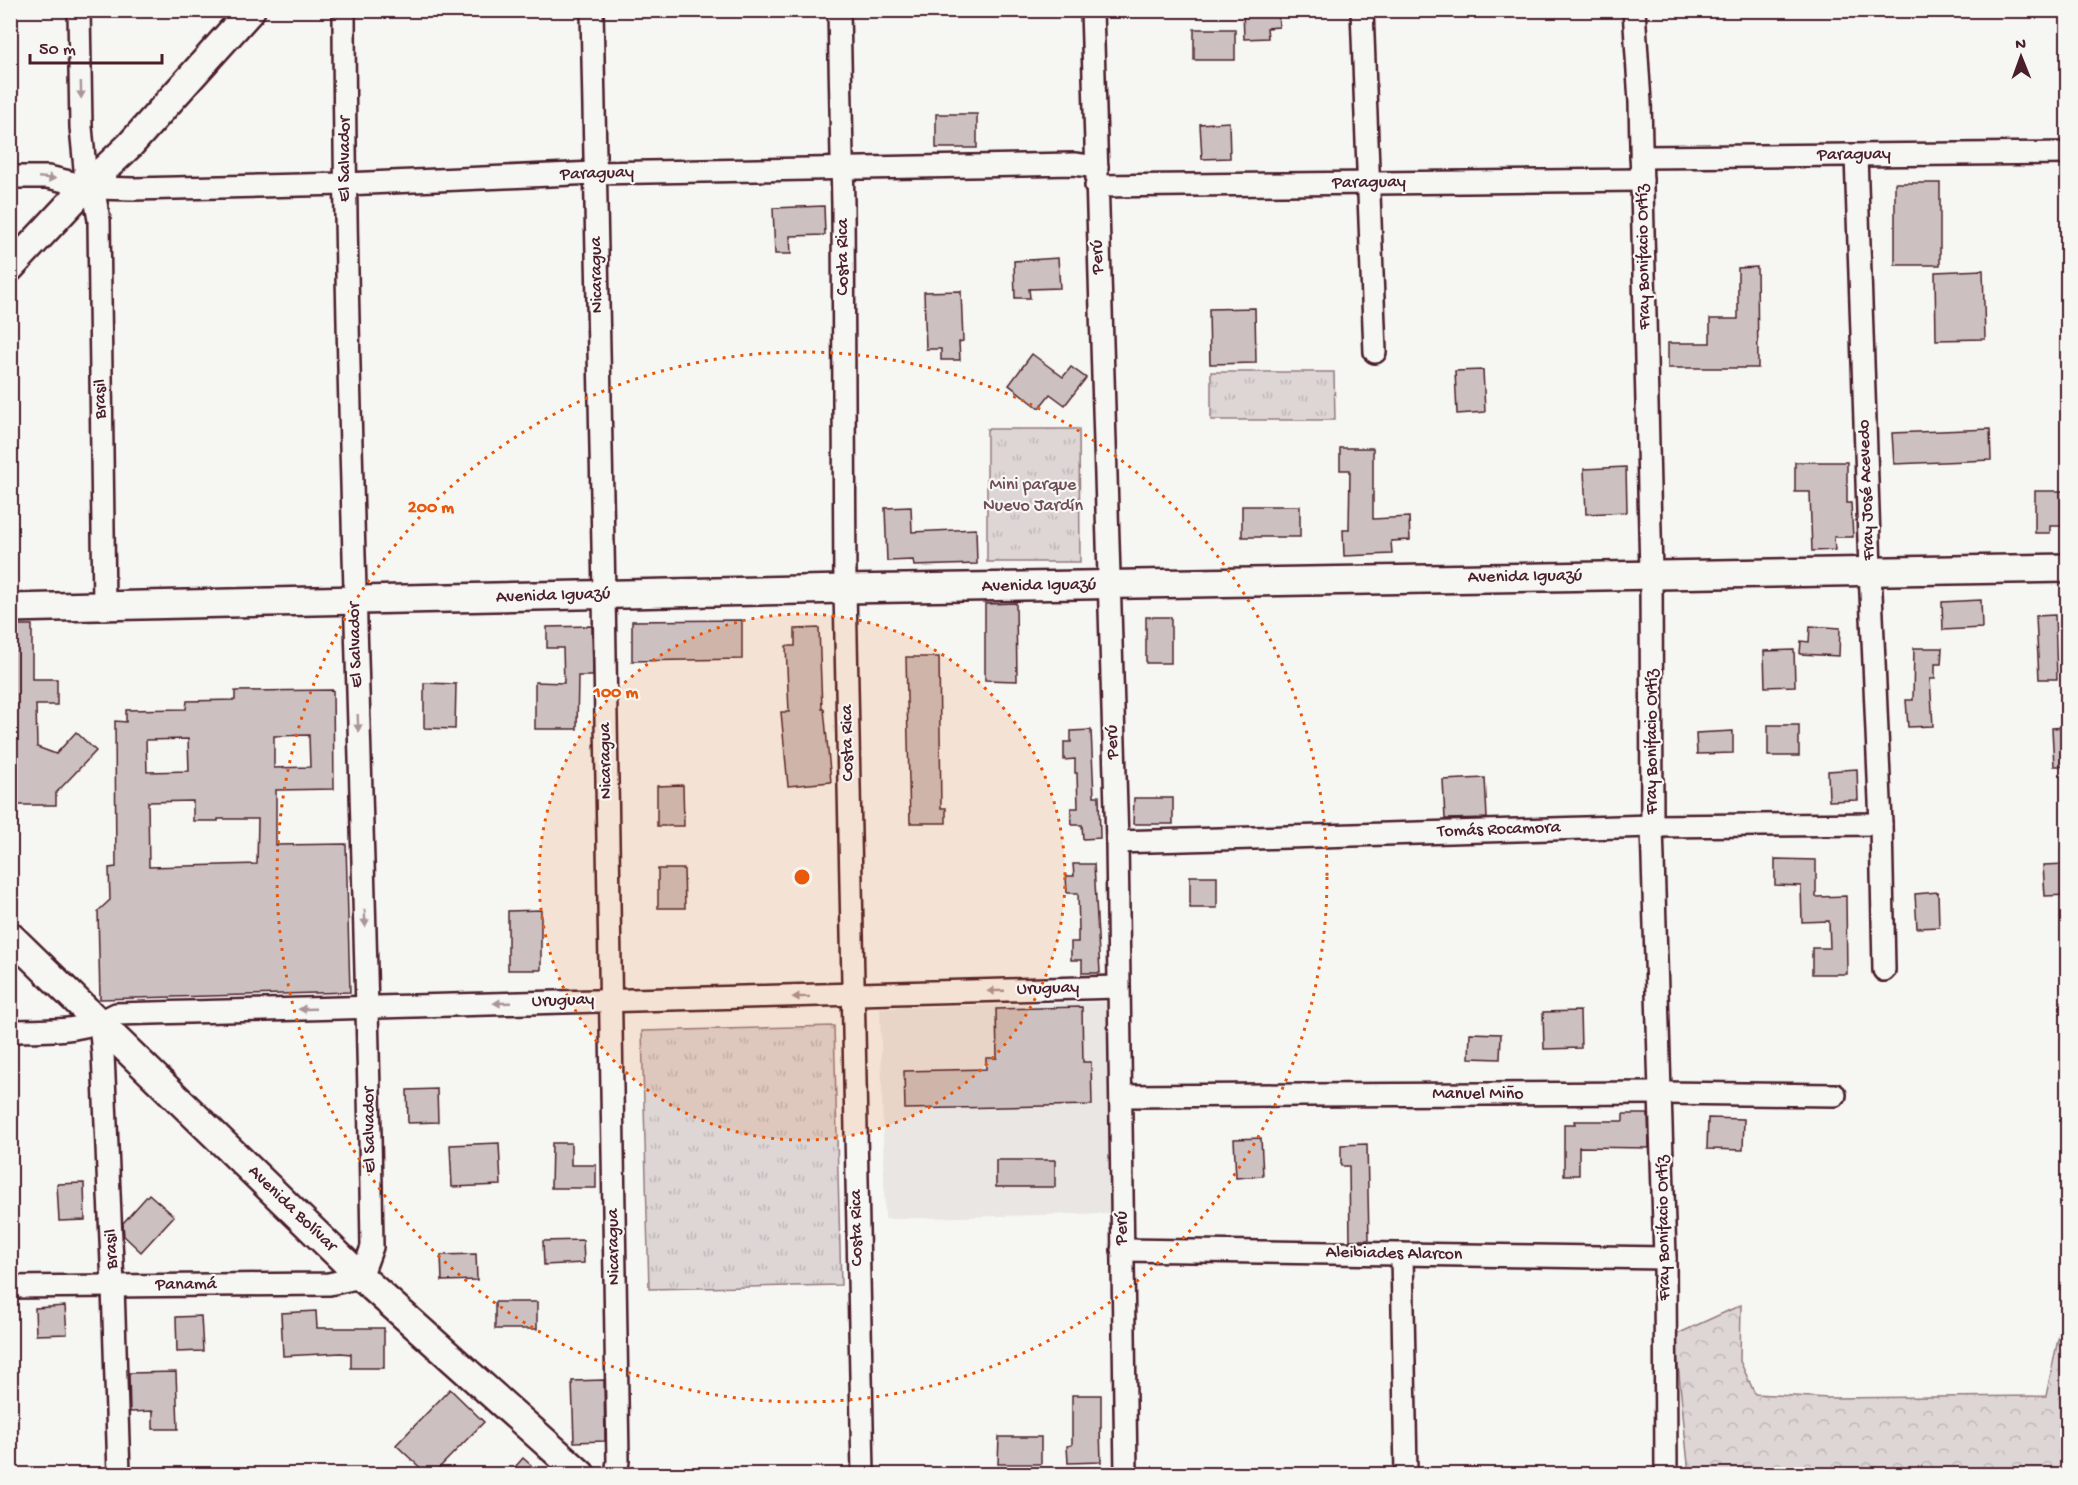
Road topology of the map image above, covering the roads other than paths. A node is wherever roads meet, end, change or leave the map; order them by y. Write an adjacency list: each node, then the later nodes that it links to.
1 (79, 10): 19 (street, Brasil, one-way to 19)
2 (251, 10): 19 (main road)
3 (344, 10): 18 (street, El Salvador)
4 (592, 10): 13 (street, Nicaragua)
5 (839, 10): 12 (street, Costa Rica)
6 (1092, 10): 14 (street, Perú)
7 (1362, 10): 17 (street)
8 (1634, 10): 11 (street, Fray Bonifacio Ortíz)
9 (2067, 153): 10 (street, Paraguay)
10 (1856, 155): 11 (street, Paraguay); 23 (street, Fray José Acevedo)
11 (1641, 157): 16 (street, Fray Bonifacio Ortíz)
12 (842, 169): 13 (street, Paraguay); 14 (street, Paraguay); 26 (street, Costa Rica)
13 (595, 173): 18 (street, Paraguay); 27 (street, Nicaragua)
14 (1096, 176): 17 (street, Paraguay); 25 (street, Perú)
15 (10, 177): 19 (street, Paraguay, one-way to 19)
16 (1642, 180): 17 (street, Paraguay); 24 (street, Fray Bonifacio Ortíz)
17 (1369, 183): 21 (street)
18 (345, 184): 19 (street, Paraguay); 28 (street, El Salvador)
19 (89, 186): 20 (main road); 29 (street, Brasil)
20 (10, 268)
21 (1375, 352)
22 (2067, 568): 23 (main road, Avenida Iguazú)
23 (1870, 570): 24 (main road, Avenida Iguazú); 31 (street, Fray José Acevedo)
24 (1651, 574): 25 (main road, Avenida Iguazú); 32 (street, Fray Bonifacio Ortíz)
25 (1108, 585): 26 (main road, Avenida Iguazú); 33 (street, Perú)
26 (845, 589): 27 (main road, Avenida Iguazú); 37 (street, Costa Rica)
27 (604, 594): 28 (main road, Avenida Iguazú); 38 (street, Nicaragua)
28 (354, 601): 29 (main road, Avenida Iguazú); 39 (street, El Salvador, one-way to 39)
29 (104, 606): 30 (main road, Avenida Iguazú)
30 (10, 608)
31 (1881, 824): 32 (street, Tomás Rocamora); 35 (street, Fray José Acevedo)
32 (1652, 826): 33 (street, Tomás Rocamora); 42 (street, Fray Bonifacio Ortíz)
33 (1117, 842): 36 (street, Perú)
34 (10, 936): 40 (main road, Avenida Bolívar)
35 (1884, 970)
36 (1118, 987): 37 (street, Uruguay, one-way to 37); 44 (street, Perú)
37 (853, 996): 38 (street, Uruguay, one-way to 38); 54 (street, Costa Rica)
38 (610, 1000): 39 (street, Uruguay, one-way to 39); 53 (street, Nicaragua)
39 (368, 1007): 40 (street, Uruguay, one-way to 40); 48 (street, El Salvador)
40 (100, 1023): 41 (street, Uruguay); 48 (main road, Avenida Bolívar); 49 (street, Brasil)
41 (10, 1031)
42 (1660, 1093): 43 (street, Manuel Miño); 44 (street, Manuel Miño); 47 (street, Fray Bonifacio Ortíz)
43 (1835, 1095)
44 (1122, 1096): 45 (street, Perú)
45 (1122, 1250): 46 (street, Aleibiades Alarcon); 55 (street, Perú)
46 (1402, 1254): 47 (street, Aleibiades Alarcon); 56 (street)
47 (1665, 1258): 57 (street, Fray Bonifacio Ortíz)
48 (362, 1277): 49 (street, Panamá); 52 (main road, Avenida Bolívar)
49 (113, 1286): 50 (street, Panamá); 51 (street, Brasil)
50 (10, 1287)
51 (119, 1474)
52 (581, 1474)
53 (616, 1474)
54 (863, 1474)
55 (1126, 1474)
56 (1406, 1474)
57 (1666, 1474)

